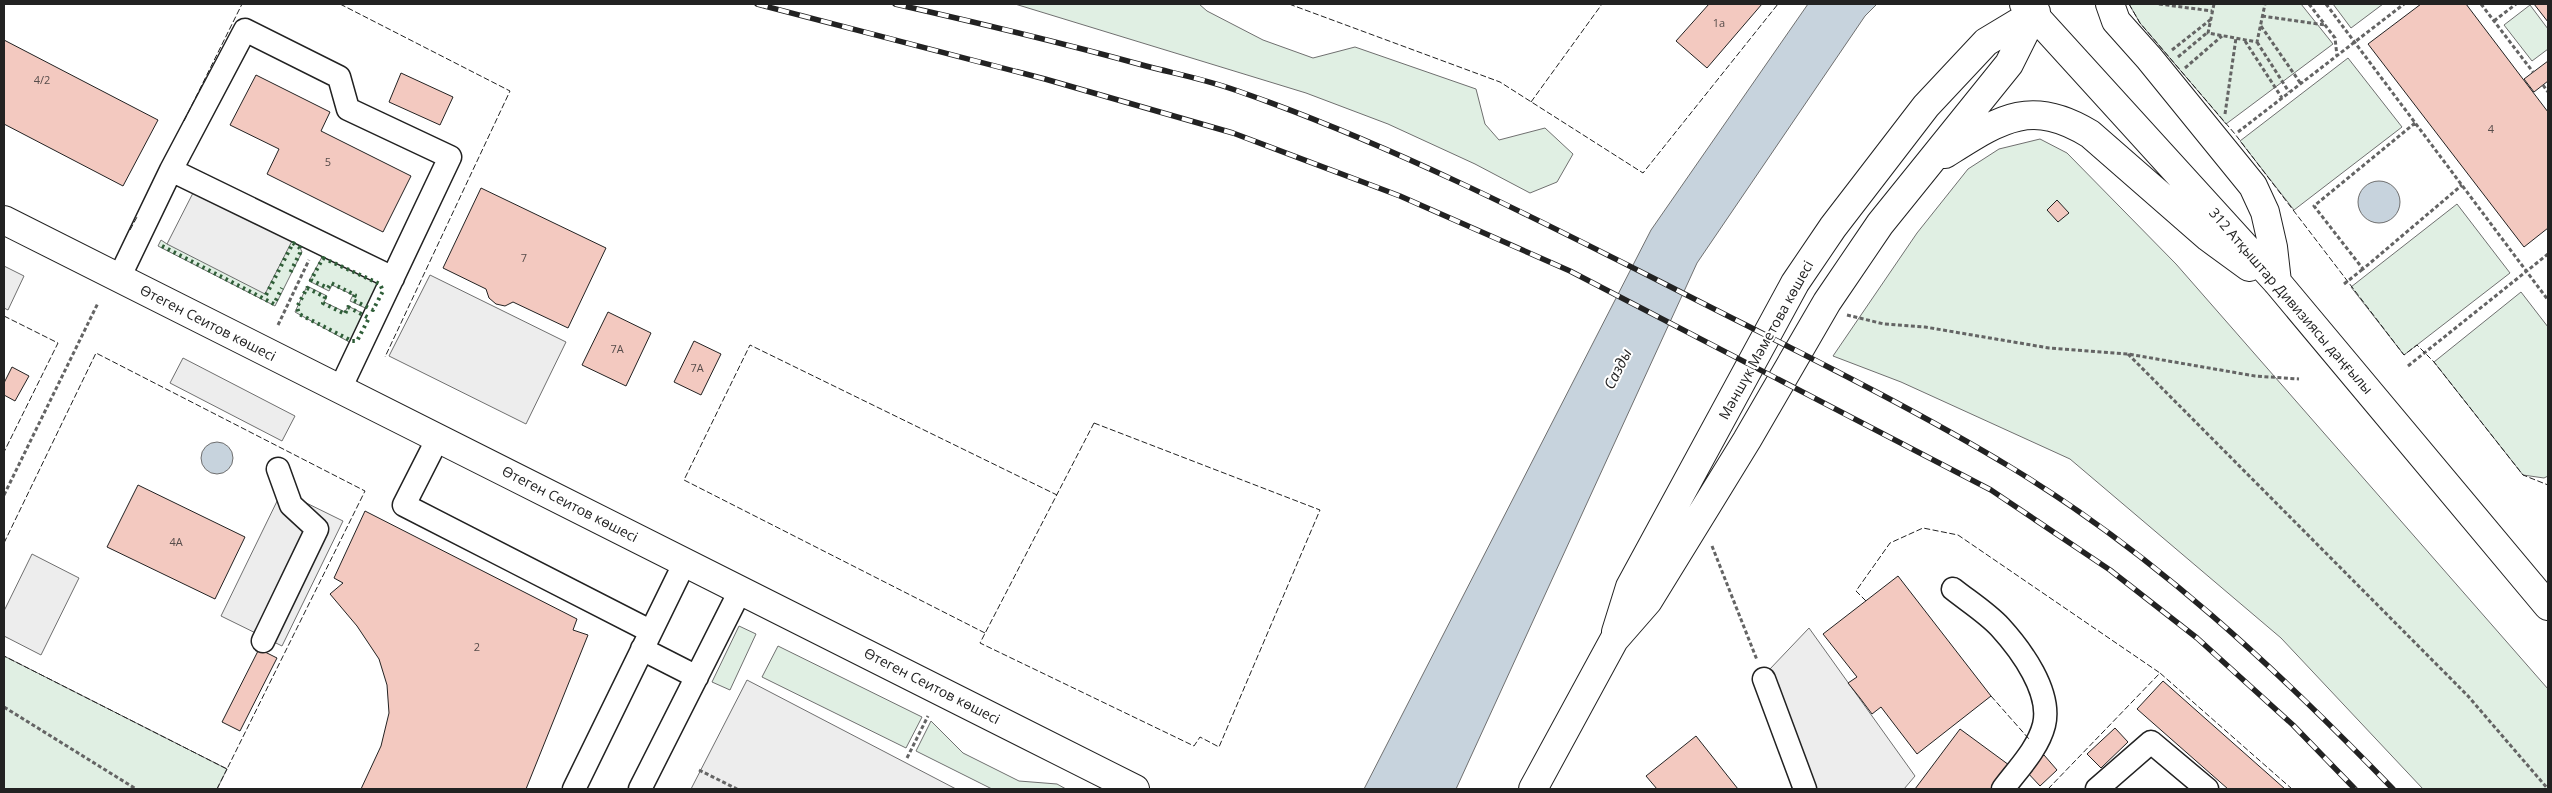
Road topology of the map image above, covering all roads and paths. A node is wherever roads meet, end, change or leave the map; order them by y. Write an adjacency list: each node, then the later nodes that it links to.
1 (2110, 4): 46 (main road)
2 (2159, 4): 11 (path)
3 (2214, 4): 11 (path)
4 (2265, 4): 12 (path)
5 (2309, 4): 15 (path)
6 (2326, 4): 22 (path)
7 (2404, 4): 22 (path)
8 (2481, 4): 14 (path)
9 (2516, 4): 14 (path)
10 (2034, 7): 36 (main road, Мәншүк Мәметова көшесі); 46 (main road, 312 Атқыштар Дивизиясы даңғылы); 66 (main road, Мәншүк Мәметова көшесі)
11 (2212, 11): 13 (path)
12 (2262, 16): 15 (path); 16 (path)
13 (2211, 20): 17 (path); 23 (path)
14 (2494, 21): 26 (path)
15 (2325, 25): 24 (path)
16 (2260, 26): 21 (path); 28 (path)
17 (2208, 32): 18 (path); 25 (path)
18 (2223, 36): 19 (path); 27 (path)
19 (2236, 38): 20 (path); 33 (path)
20 (2244, 40): 21 (path); 32 (path)
21 (2257, 42): 30 (path)
22 (2354, 42): 24 (path); 34 (path)
23 (2164, 56)
24 (2337, 56): 28 (path)
25 (2170, 64)
26 (2533, 72)
27 (2178, 73)
28 (2300, 84): 30 (path)
29 (2543, 85): 31 (path)
30 (2289, 92): 32 (path)
31 (2548, 92)
32 (2282, 98): 35 (path)
33 (2225, 116)
34 (2416, 123): 38 (path); 42 (path)
35 (2235, 134)
36 (1927, 165): 46 (main road); 66 (main road, Мәншүк Мәметова көшесі)
37 (170, 170): 40 (street); 44 (street); 45 (street)
38 (2462, 185): 42 (path); 43 (path)
39 (4, 220): 44 (main road, Өтеген Сеитов көшесі)
40 (318, 241): 45 (street); 51 (path)
41 (2548, 254): 43 (path)
42 (2364, 269): 47 (path)
43 (2527, 272): 48 (path); 53 (path)
44 (119, 278): 55 (main road, Өтеген Сеитов көшесі)
45 (393, 278): 55 (street)
46 (2278, 282): 61 (main road, 312 Атқыштар Дивизиясы даңғылы)
47 (2344, 284)
48 (2548, 300)
49 (98, 304): 58 (path)
50 (1844, 314): 52 (path)
51 (278, 325)
52 (2128, 354): 54 (path); 86 (path)
53 (2408, 366)
54 (2299, 379)
55 (340, 389): 56 (main road, Өтеген Сеитов көшесі)
56 (438, 438): 60 (main road, Өтеген Сеитов көшесі); 65 (street)
57 (278, 469): 67 (street)
58 (4, 495)
59 (1712, 546): 69 (path)
60 (685, 562): 62 (main road, Өтеген Сеитов көшесі); 65 (street)
61 (2538, 581): 64 (main road, 312 Атқыштар Дивизиясы даңғылы)
62 (741, 589): 68 (street); 79 (main road, Өтеген Сеитов көшесі)
63 (1953, 589): 83 (street)
64 (2548, 606)
65 (646, 640): 68 (street); 76 (street)
66 (1614, 640): 72 (main road, Мәншүк Мәметова көшесі)
67 (263, 641)
68 (697, 677): 77 (street)
69 (1764, 679): 82 (street)
70 (4, 707): 75 (path)
71 (928, 716): 73 (path)
72 (1555, 747): 80 (main road, Мәншүк Мәметова көшесі); 81 (main road)
73 (907, 758)
74 (699, 770): 78 (path)
75 (136, 789)
76 (574, 789)
77 (640, 789)
78 (737, 789)
79 (1135, 789)
80 (1532, 789)
81 (1552, 789)
82 (1805, 789)
83 (2003, 789)
84 (2096, 789): 85 (street)
85 (2207, 789)
86 (2548, 789)

